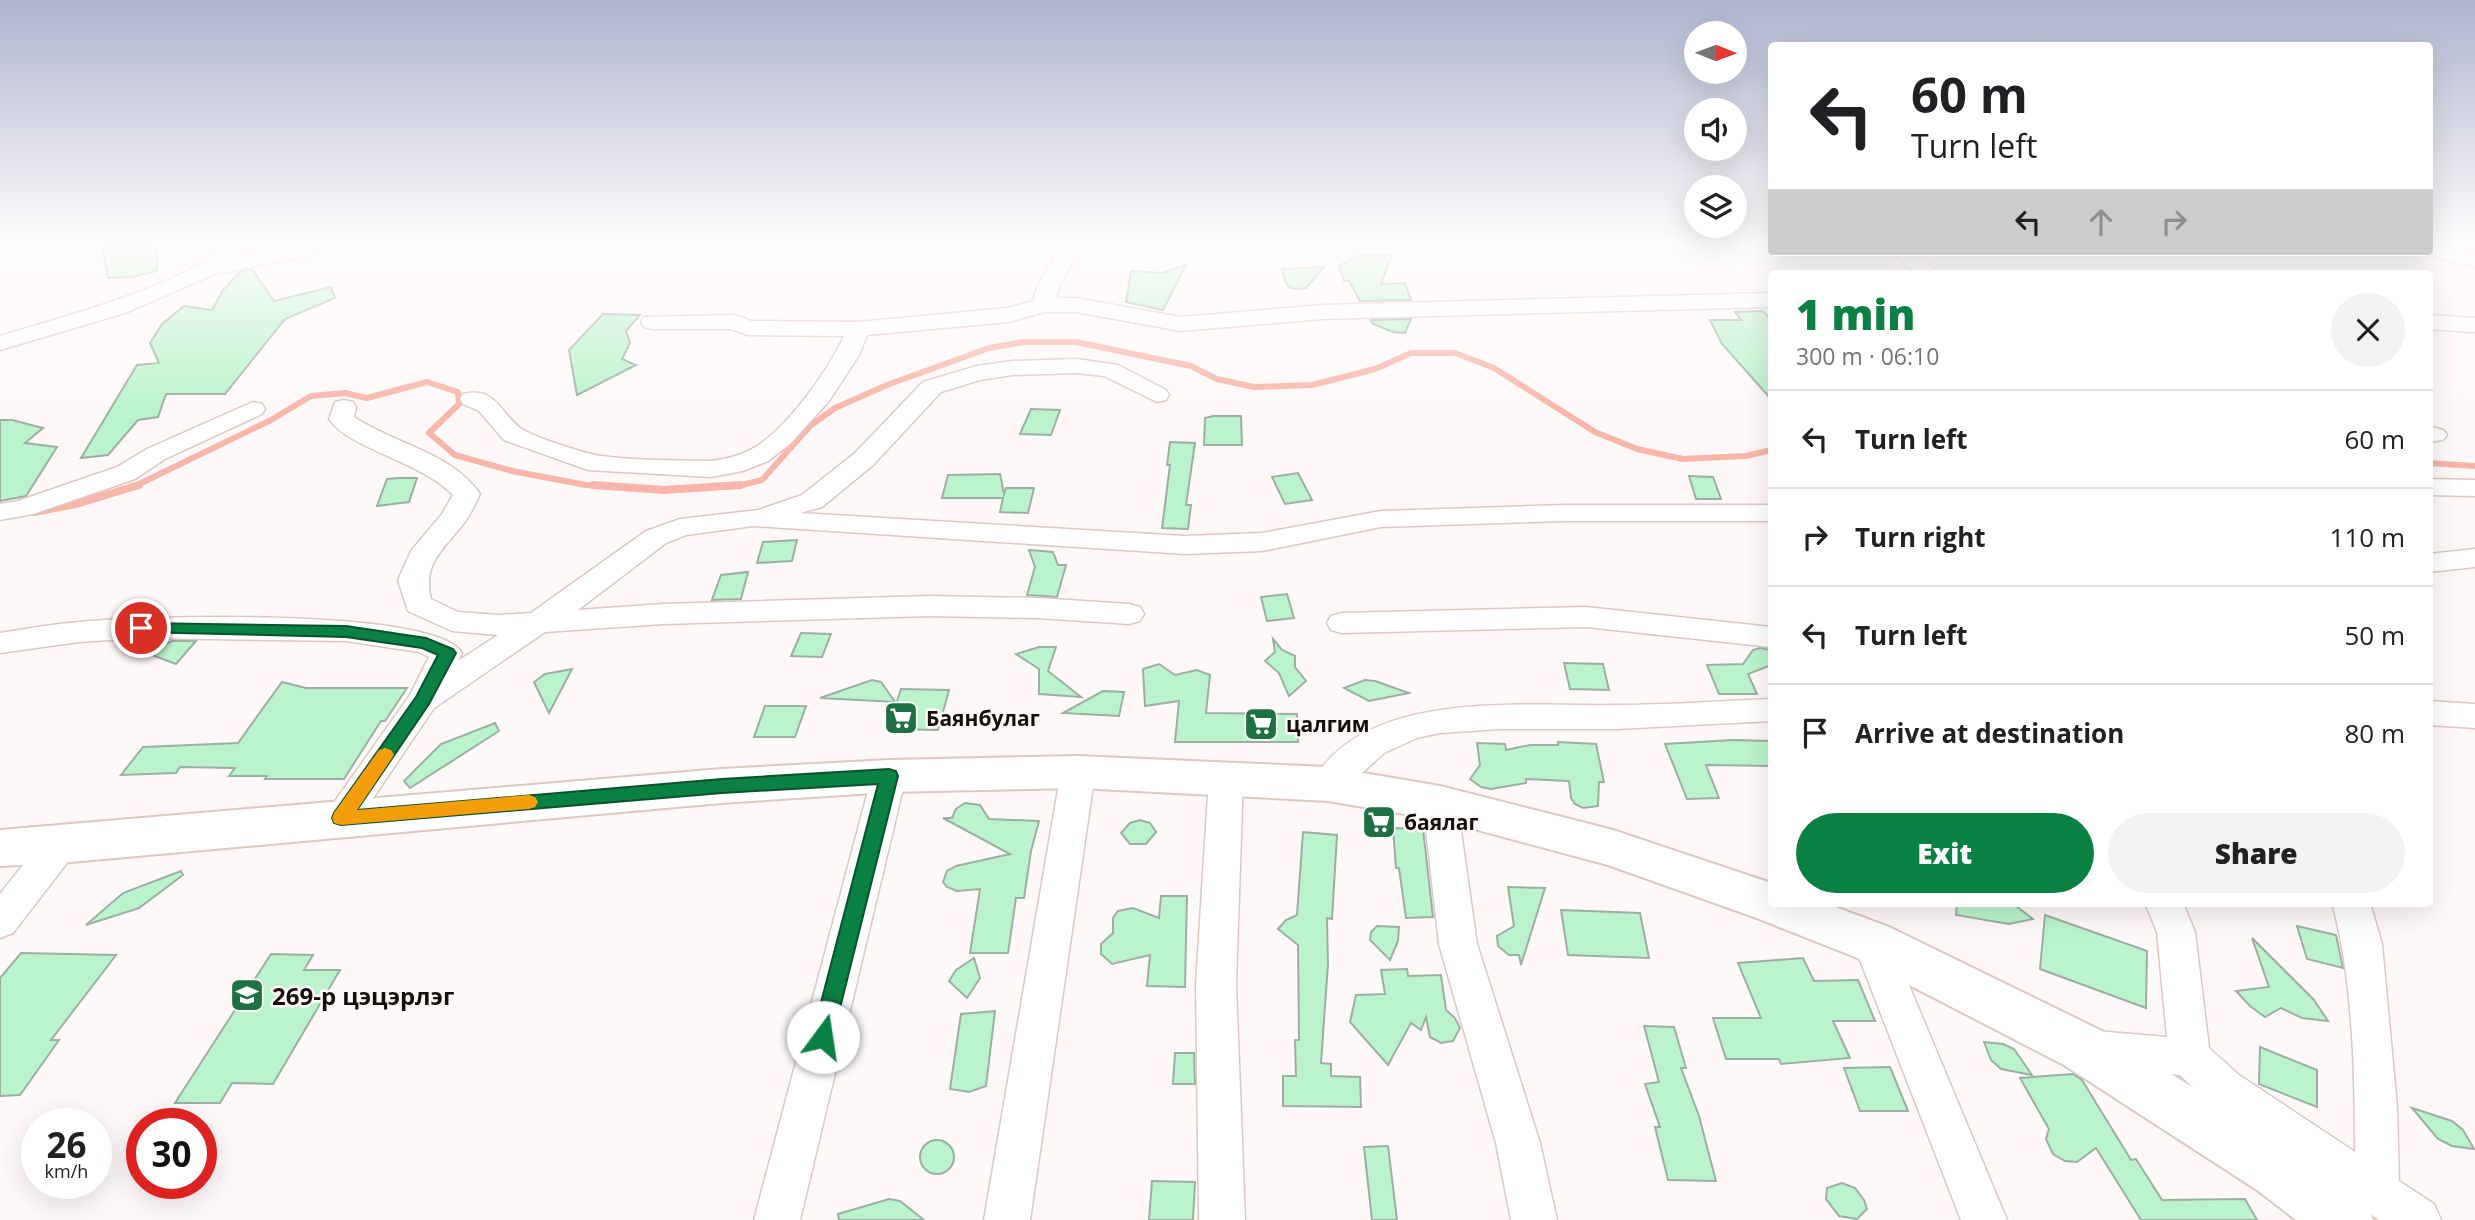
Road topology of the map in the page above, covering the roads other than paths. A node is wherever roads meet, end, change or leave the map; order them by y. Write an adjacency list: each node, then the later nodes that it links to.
1 (139, 299): 9 (street)
2 (1045, 299): 4 (street)
3 (1768, 300): 4 (street)
4 (1043, 305): 8 (street)
5 (652, 322): 8 (street)
6 (2433, 322): 7 (street)
7 (2475, 325)
8 (858, 329): 11 (street)
9 (0, 343)
10 (1157, 395): 18 (street)
11 (472, 399)
12 (344, 407): 22 (street)
13 (253, 410): 16 (street)
14 (2433, 487): 15 (street)
15 (2475, 488)
16 (0, 512)
17 (1768, 513): 18 (street)
18 (753, 518): 22 (street)
19 (2475, 558): 20 (street)
20 (2433, 563)
21 (1129, 614): 22 (street)
22 (538, 622): 26 (street)
23 (1342, 623): 24 (street)
24 (1768, 637)
25 (0, 643): 26 (street)
26 (423, 700): 35 (street)
27 (1768, 710): 33 (street)
28 (2433, 713): 29 (street)
29 (2475, 716)
30 (1077, 772): 31 (street); 32 (street); 48 (street)
31 (889, 776): 35 (street); 47 (street)
32 (1226, 778): 33 (street); 49 (street)
33 (1328, 784): 34 (street)
34 (1440, 803): 38 (street); 50 (street)
35 (341, 818): 36 (street)
36 (60, 845): 37 (street); 42 (street)
37 (0, 848)
38 (1768, 902)
39 (1781, 907): 43 (street)
40 (2166, 907): 45 (street)
41 (2352, 907): 46 (street)
42 (0, 922)
43 (1872, 942): 44 (street); 51 (street)
44 (2083, 1048): 45 (street); 46 (street)
45 (2190, 1056): 46 (street)
46 (2361, 1206): 52 (street)
47 (777, 1220)
48 (1007, 1220)
49 (1222, 1220)
50 (1534, 1220)
51 (1983, 1220)
52 (2418, 1220)

